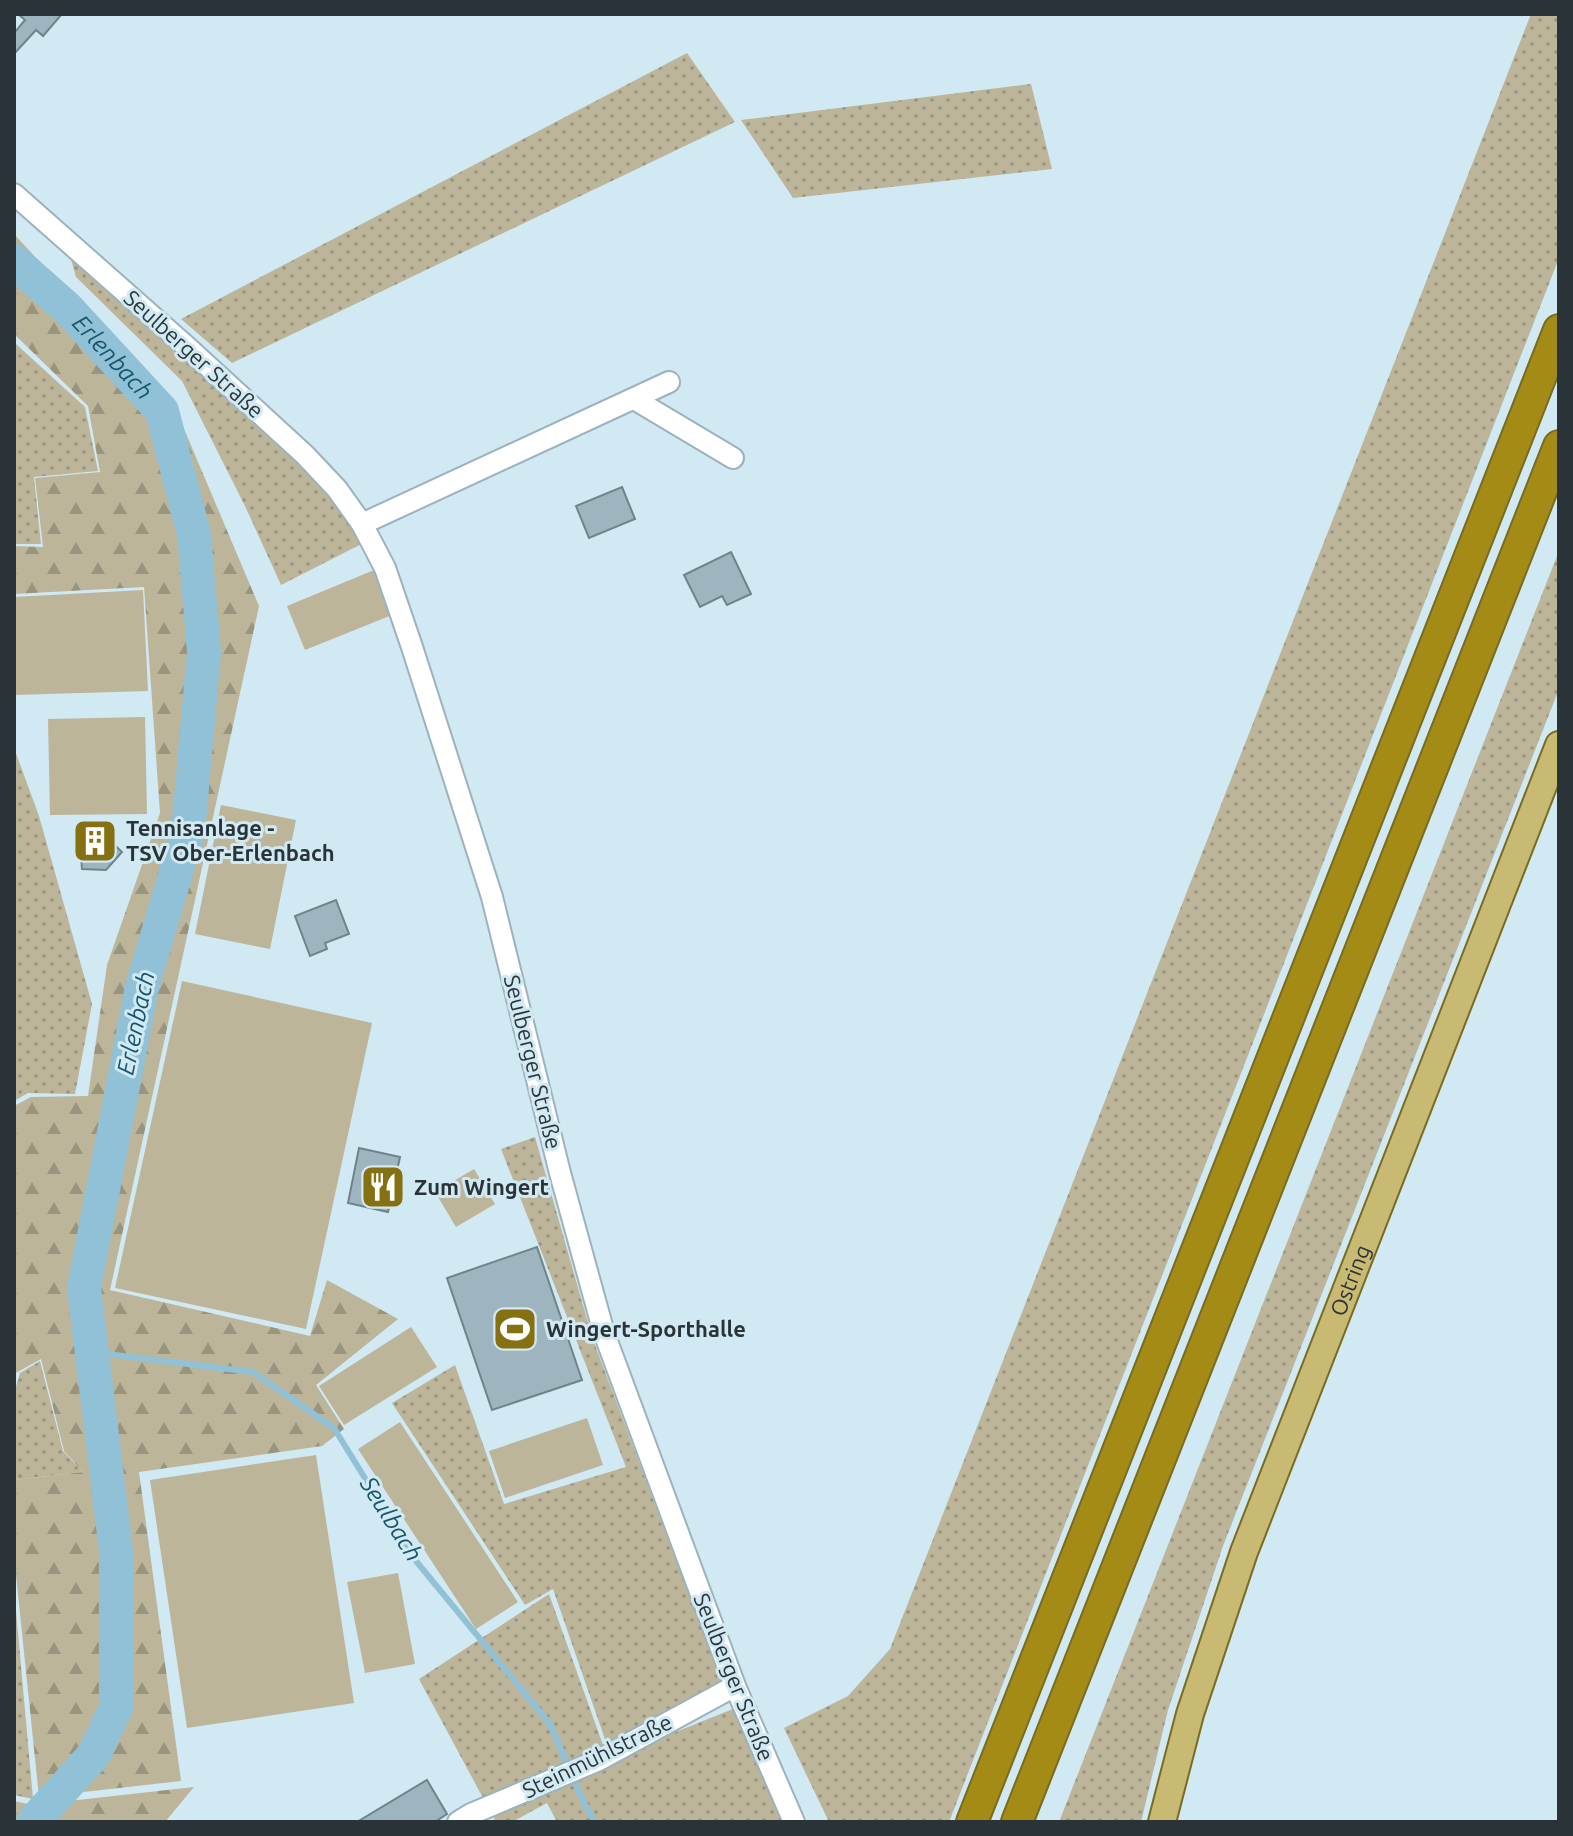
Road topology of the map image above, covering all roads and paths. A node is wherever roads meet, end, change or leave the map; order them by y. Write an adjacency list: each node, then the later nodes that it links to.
1 (14, 194): 7 (street, Seulberger Straße)
2 (1559, 330): 12 (highway)
3 (669, 382): 4 (street)
4 (634, 399): 6 (street); 7 (street)
5 (1559, 446): 13 (highway)
6 (733, 458)
7 (362, 524): 9 (street, Seulberger Straße)
8 (1559, 745): 14 (main road, Ostring)
9 (735, 1686): 10 (street, Steinmühlstraße); 11 (street, Seulberger Straße)
10 (458, 1822)
11 (794, 1822)
12 (972, 1822)
13 (1017, 1822)
14 (1162, 1822)

